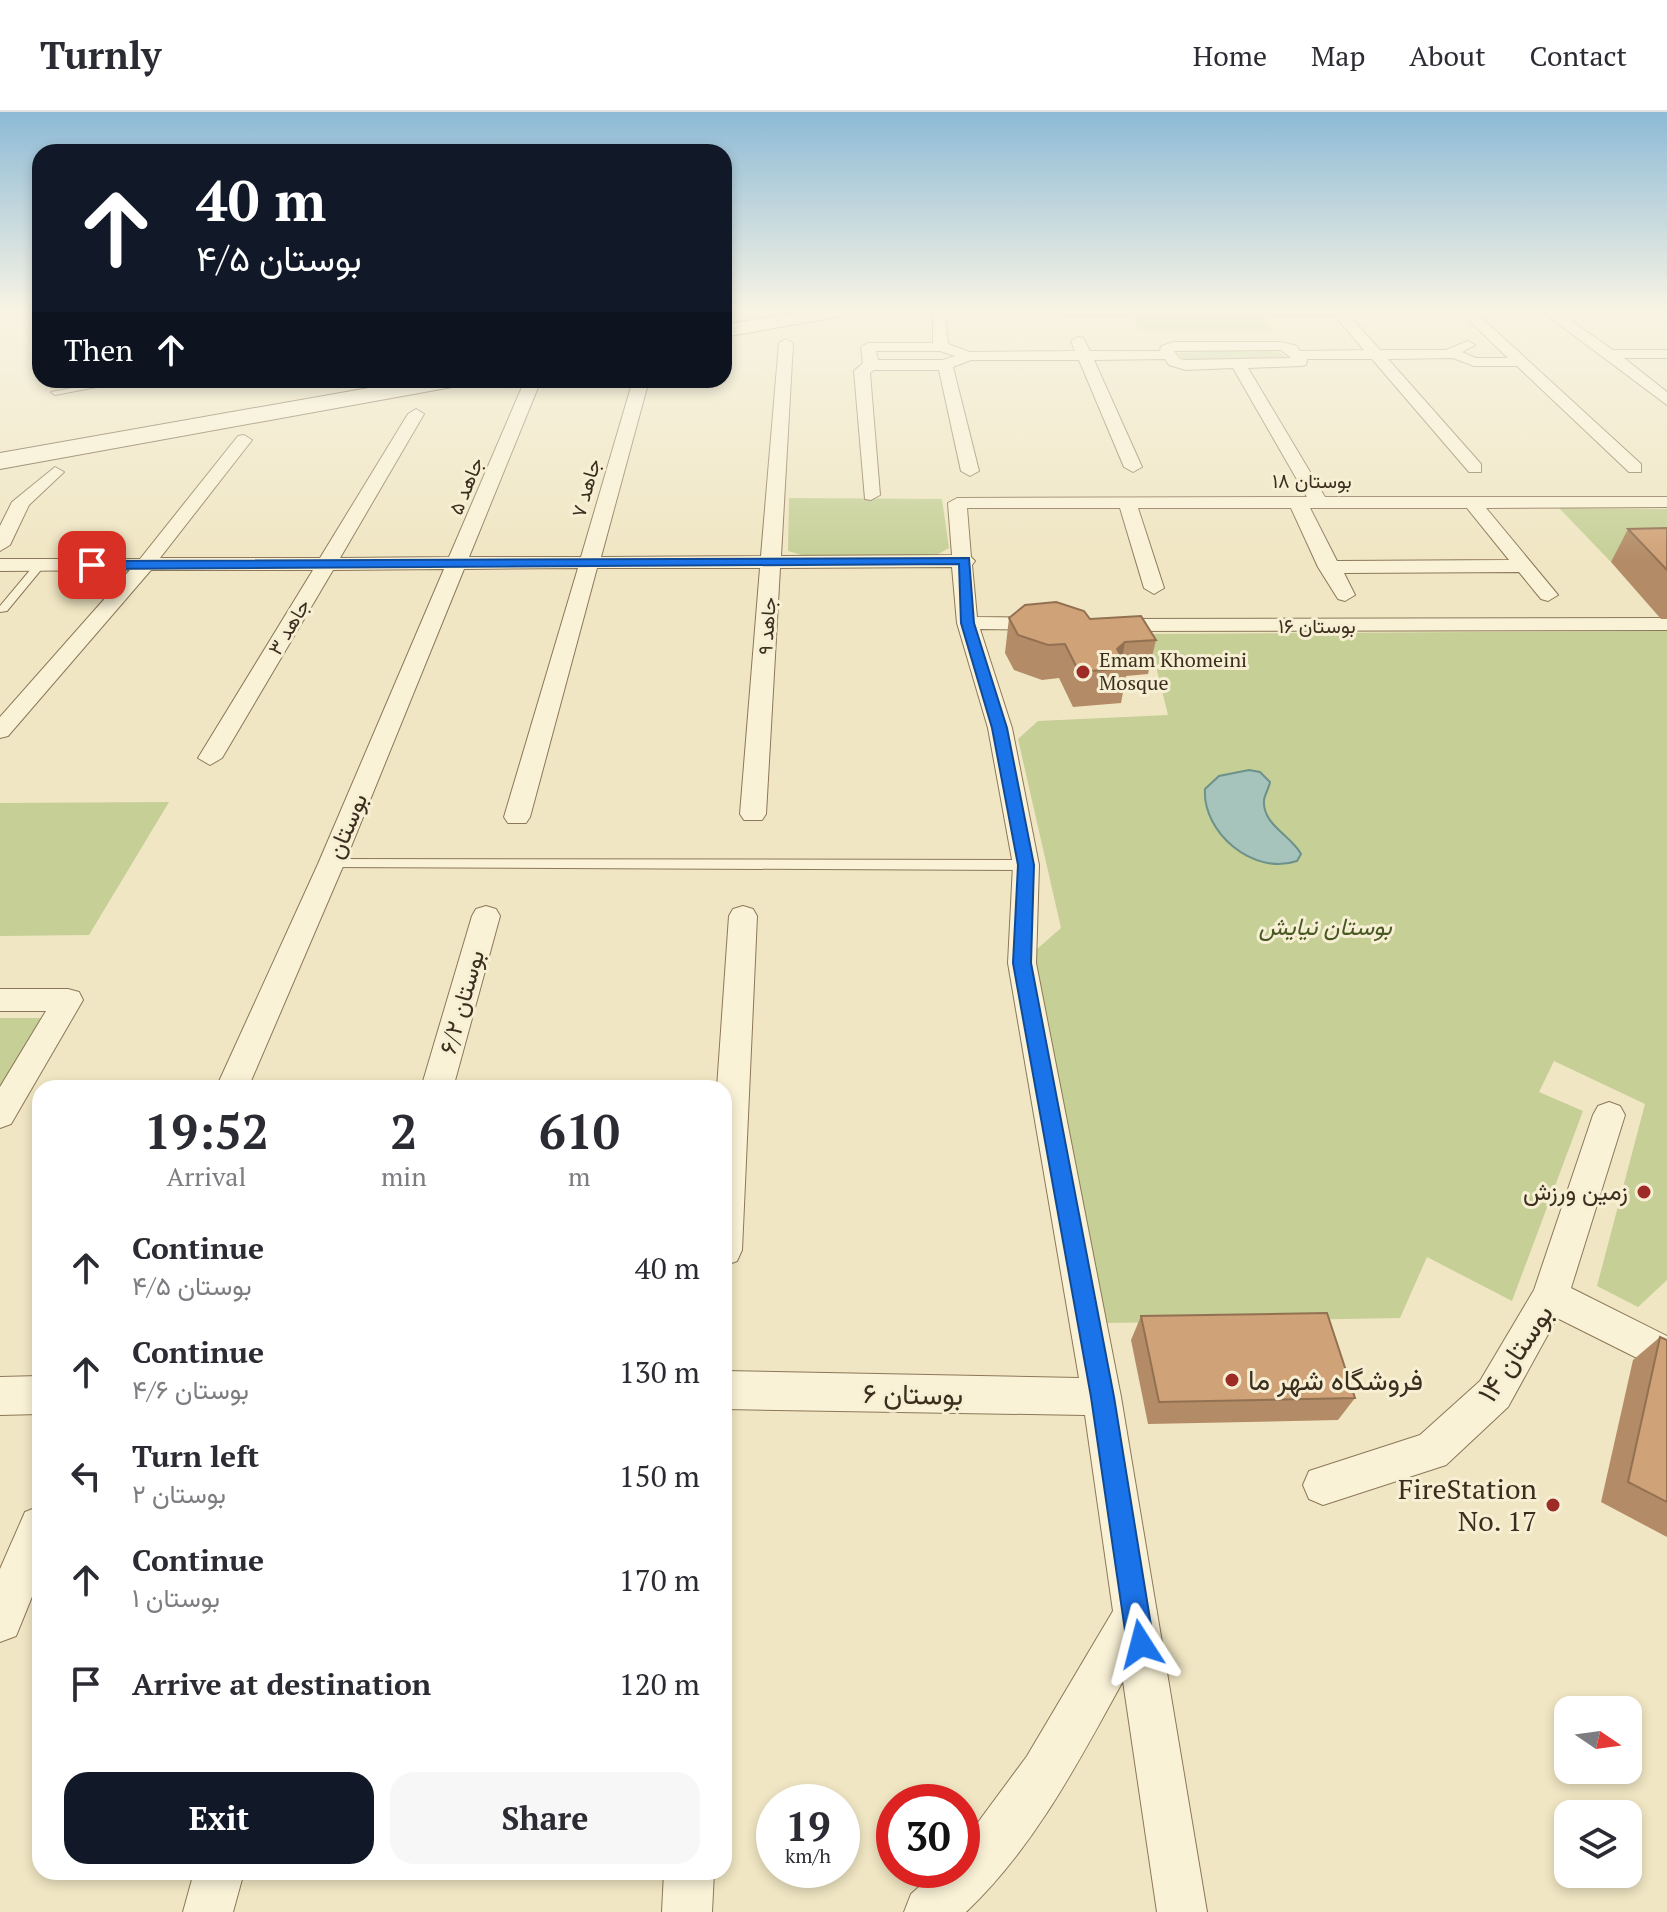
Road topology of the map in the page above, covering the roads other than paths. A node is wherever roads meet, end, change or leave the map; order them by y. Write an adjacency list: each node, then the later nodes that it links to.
1 (374, 394): 13 (main road)
2 (527, 394): 28 (street, جاهد ۵)
3 (637, 394): 29 (street, جاهد ۷)
4 (783, 394): 27 (street, جاهد ۹)
5 (864, 394): 19 (street)
6 (952, 394): 17 (street)
7 (1101, 394): 14 (street)
8 (1256, 394): 24 (street)
9 (1411, 394): 15 (street)
10 (1555, 394): 16 (street)
11 (416, 414): 30 (street, جاهد ۳)
12 (244, 440): 33 (street)
13 (0, 461)
14 (1133, 467)
15 (1475, 468)
16 (1635, 468)
17 (970, 471)
18 (55, 472): 25 (street)
19 (871, 495)
20 (1472, 502): 21 (street, بوستان ۱۸); 24 (street, بوستان ۱۸); 34 (street)
21 (1667, 502)
22 (1127, 503): 23 (street, بوستان ۱۸); 26 (street, بوستان ۱۸); 36 (street)
23 (1298, 503): 24 (street, بوستان ۱۸); 35 (street)
24 (1319, 503)
25 (0, 545)
26 (965, 561): 27 (street); 40 (street)
27 (771, 562): 29 (street); 44 (street, جاهد ۹)
28 (458, 563): 29 (street); 30 (street); 46 (street, بوستان)
29 (587, 563): 45 (street, جاهد ۷)
30 (328, 564): 33 (street); 43 (street, جاهد ۳)
31 (0, 565): 32 (street)
32 (40, 565): 33 (street); 39 (lane)
33 (145, 565): 42 (street)
34 (1524, 566): 35 (street); 38 (street)
35 (1328, 567): 37 (street)
36 (1154, 588)
37 (1345, 595)
38 (1548, 595)
39 (3, 609)
40 (967, 623): 41 (street, بوستان ۱۶); 47 (street)
41 (1667, 624)
42 (0, 731)
43 (210, 758)
44 (753, 814)
45 (517, 817)
46 (331, 864): 47 (lane); 51 (street, بوستان)
47 (1026, 865): 61 (street)
48 (486, 916): 52 (street, بوستان ۶/۲)
49 (743, 916): 53 (street)
50 (0, 1000): 54 (street)
51 (236, 1080)
52 (439, 1080)
53 (732, 1109)
54 (0, 1115)
55 (1609, 1115): 56 (street)
56 (1550, 1296): 57 (street, بوستان ۱۴); 62 (street, بوستان ۱۴)
57 (1667, 1355)
58 (732, 1390): 61 (street, بوستان ۶)
59 (32, 1395): 60 (street)
60 (0, 1396)
61 (1102, 1397): 64 (street)
62 (1323, 1485)
63 (32, 1546): 65 (street)
64 (1136, 1615): 70 (street); 71 (street)
65 (0, 1620)
66 (217, 1880): 68 (street)
67 (689, 1880): 69 (street)
68 (208, 1912)
69 (687, 1912)
70 (929, 1912)
71 (1182, 1912)

